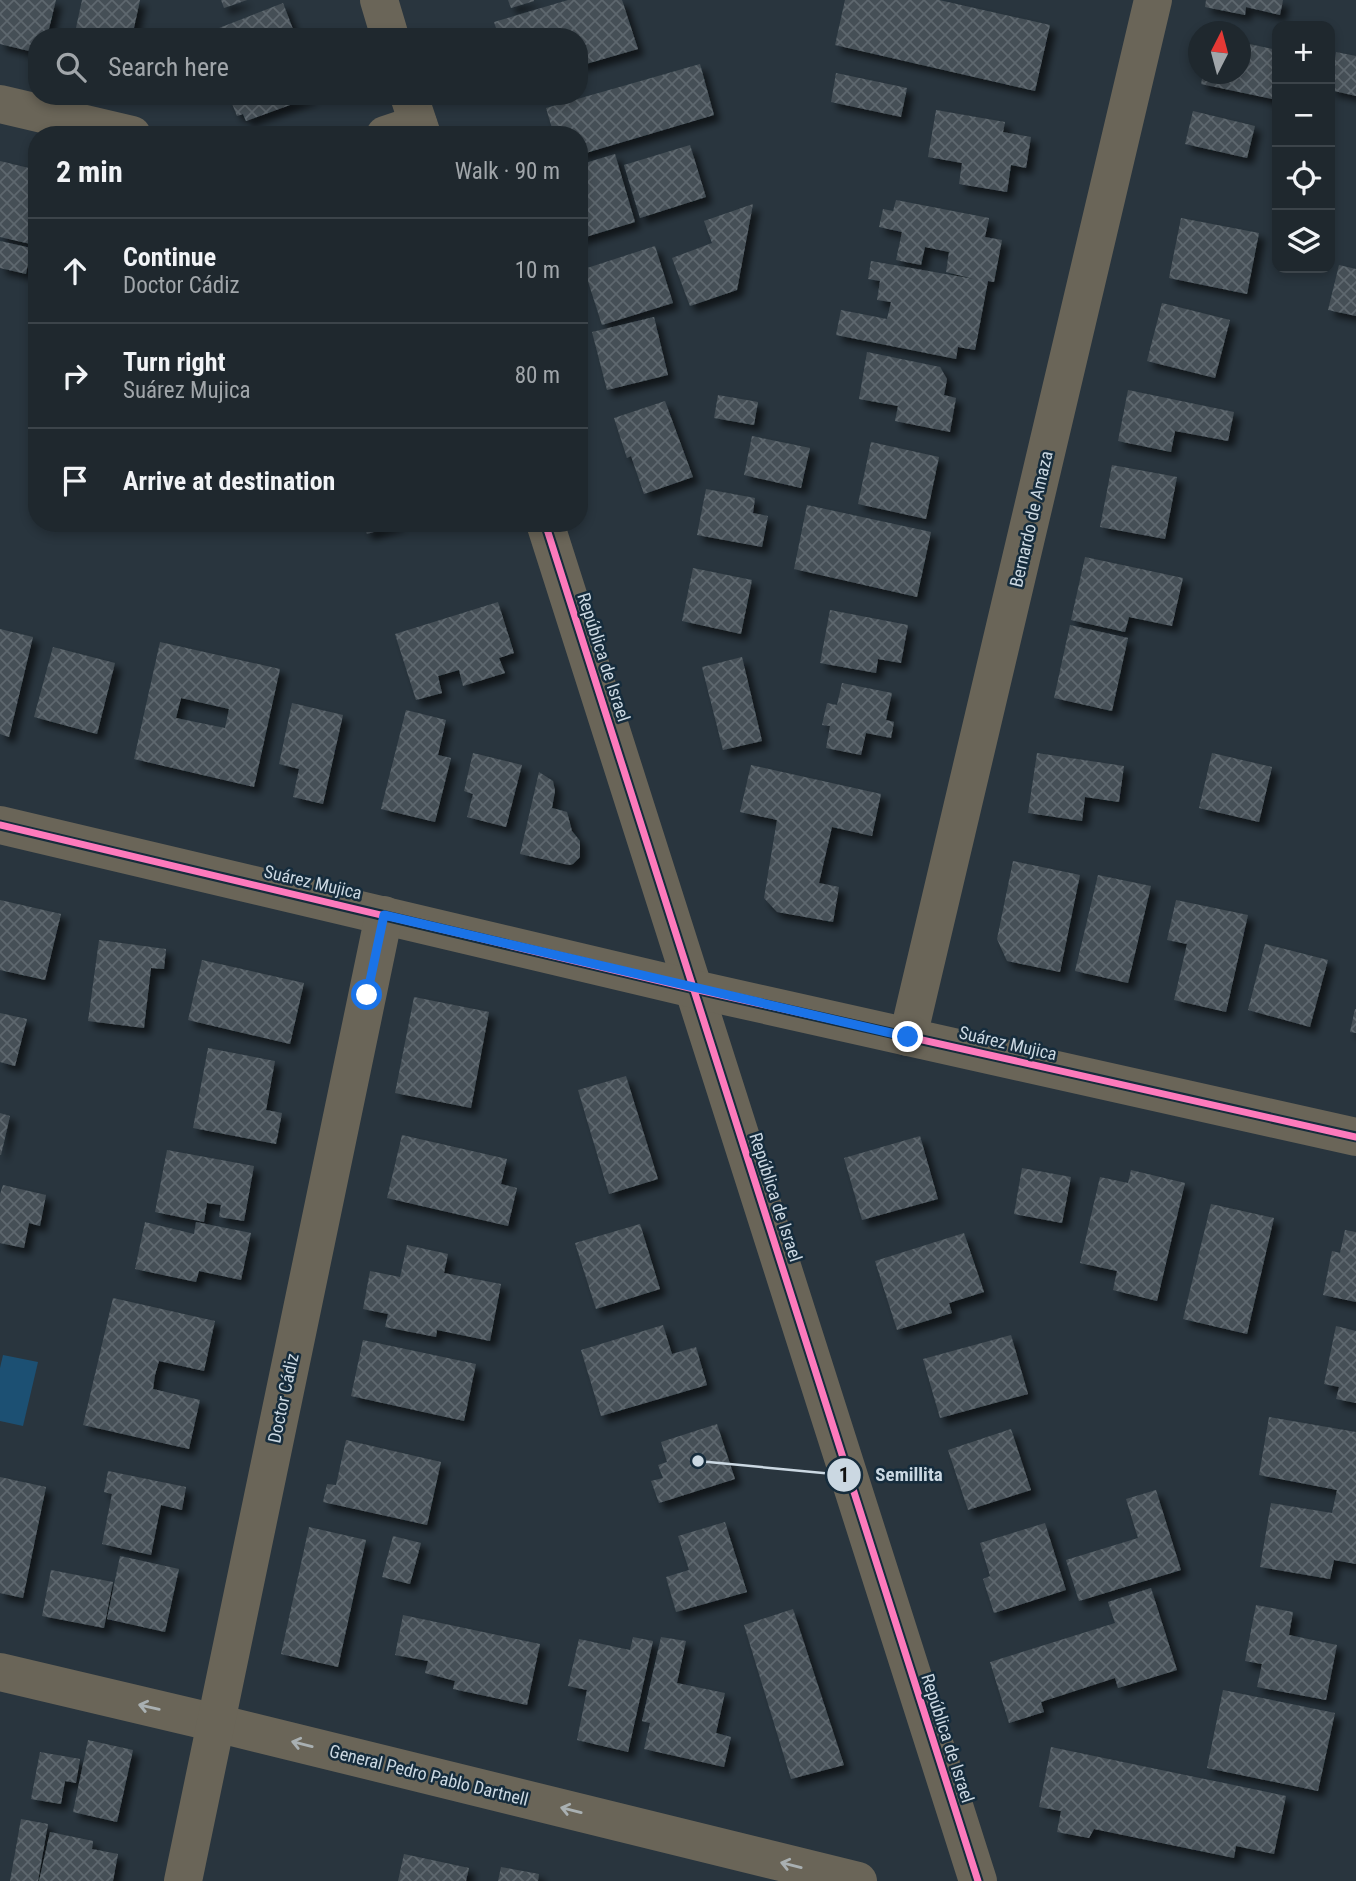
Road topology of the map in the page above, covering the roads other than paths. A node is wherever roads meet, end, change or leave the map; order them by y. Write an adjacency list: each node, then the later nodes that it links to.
1 (379, 0): 3 (street)
2 (1153, 0): 10 (street, Bernardo de Amaza)
3 (387, 28)
4 (0, 104): 5 (street)
5 (94, 126)
6 (548, 532): 9 (street, República de Israel)
7 (0, 825): 8 (street, Suárez Mujica)
8 (384, 915): 9 (street, Suárez Mujica); 13 (street, Doctor Cádiz)
9 (694, 989): 10 (street, Suárez Mujica); 16 (street, República de Israel)
10 (908, 1037): 11 (street, Suárez Mujica)
11 (1356, 1137)
12 (0, 1672): 13 (street, General Pedro Pablo Dartnell, one-way to 12)
13 (216, 1723): 14 (street, Doctor Cádiz); 15 (street, General Pedro Pablo Dartnell, one-way to 13)
14 (183, 1881)
15 (858, 1881)
16 (978, 1881)

